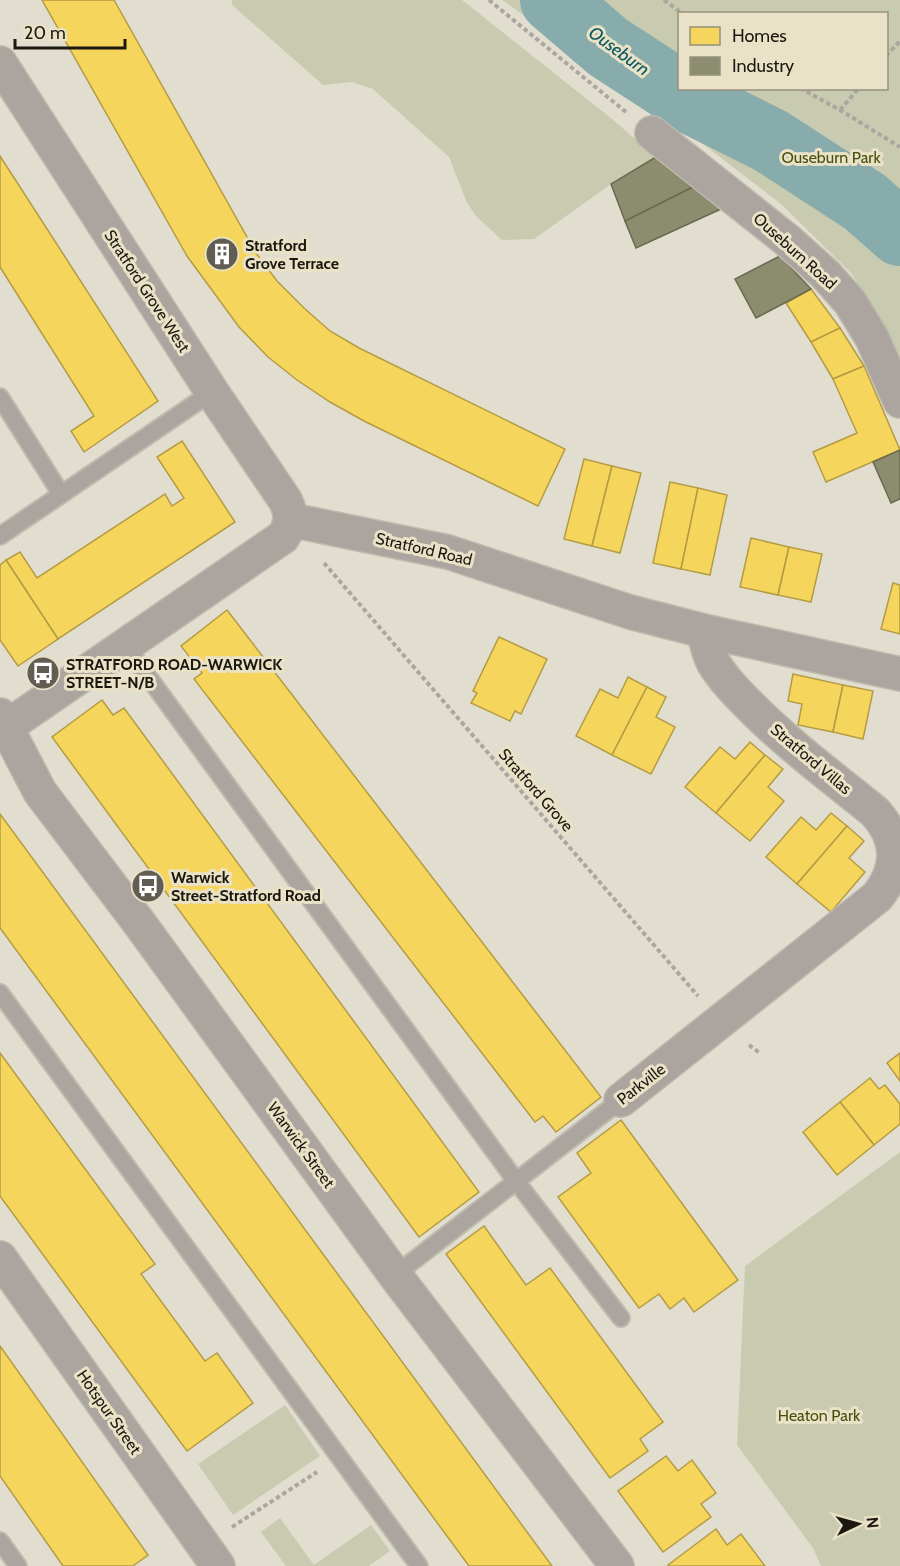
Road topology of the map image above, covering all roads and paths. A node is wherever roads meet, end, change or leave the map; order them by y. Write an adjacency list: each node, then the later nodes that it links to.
1 (489, 0): 10 (path)
2 (664, 0): 3 (path)
3 (680, 12)
4 (900, 41): 5 (path)
5 (888, 54)
6 (0, 63): 12 (street, Stratford Grove West)
7 (804, 90): 9 (path)
8 (857, 90): 9 (path)
9 (840, 110): 11 (path)
10 (652, 133): 14 (street, Ouseburn Road)
11 (900, 147)
12 (212, 392): 15 (lane); 16 (street, Stratford Grove West)
13 (0, 397): 15 (lane)
14 (900, 401)
15 (61, 494): 18 (lane)
16 (291, 520): 17 (street, Stratford Road); 20 (street)
17 (327, 527): 19 (street, Stratford Road); 25 (path, Stratford Grove)
18 (0, 536)
19 (704, 631): 21 (street, Stratford Road); 23 (street, Stratford Villas)
20 (125, 645): 22 (street); 28 (lane)
21 (900, 674)
22 (3, 721): 30 (street, Warwick Street)
23 (884, 889): 25 (street, Parkville)
24 (0, 993): 32 (lane)
25 (720, 1022): 26 (path, Stratford Grove); 27 (street, Parkville)
26 (760, 1054)
27 (621, 1100): 28 (lane, Parkville)
28 (516, 1181): 30 (lane, Parkville); 31 (lane)
29 (0, 1258): 34 (street, Hotspur Street)
30 (394, 1275): 37 (street, Warwick Street)
31 (621, 1318)
32 (340, 1458): 34 (path); 36 (lane)
33 (0, 1540): 35 (lane)
34 (211, 1555)
35 (18, 1566)
36 (419, 1566)
37 (617, 1566)

